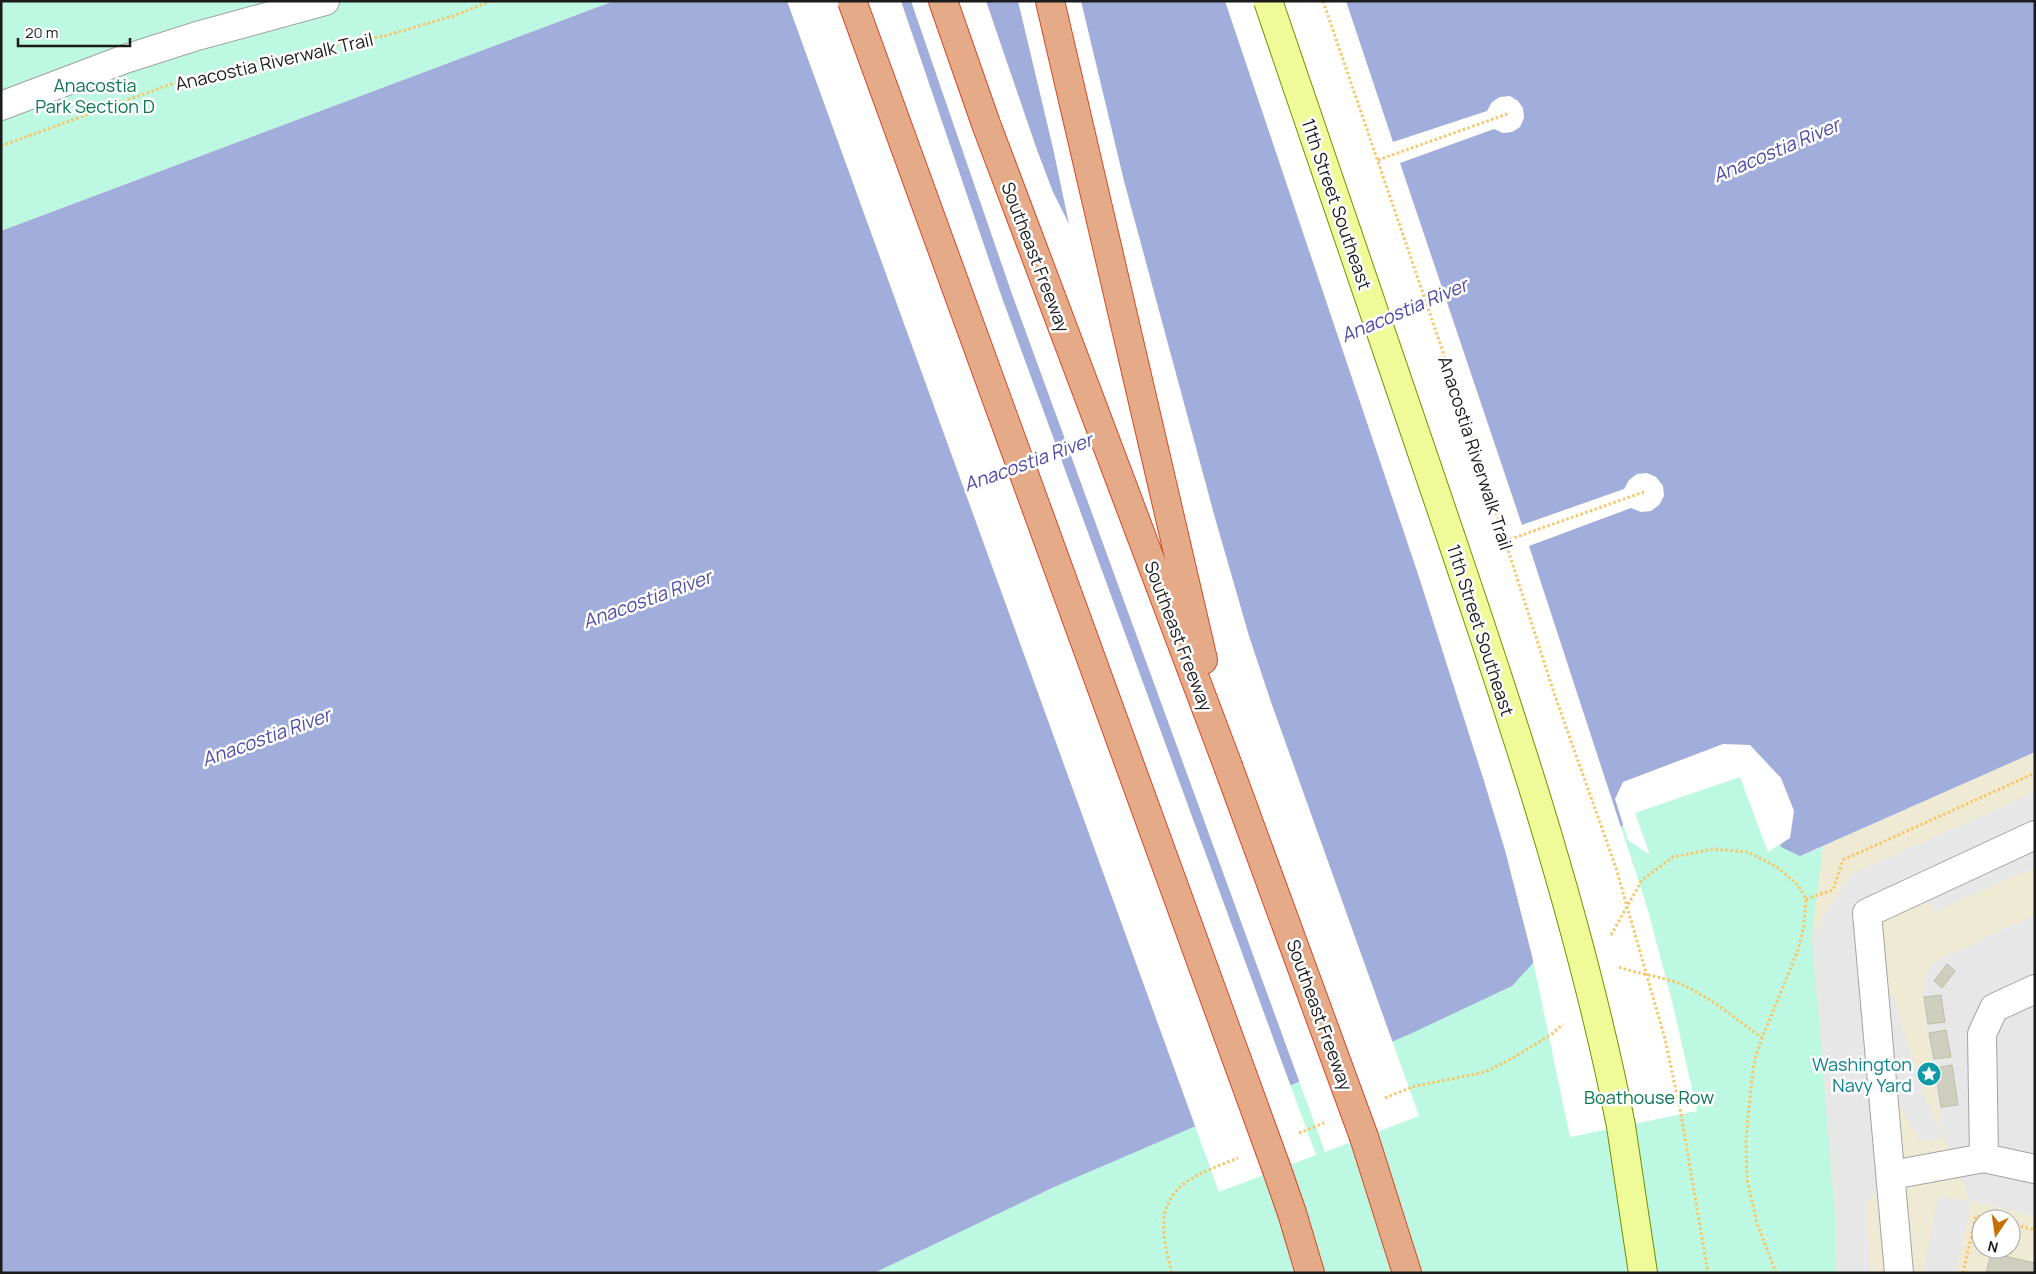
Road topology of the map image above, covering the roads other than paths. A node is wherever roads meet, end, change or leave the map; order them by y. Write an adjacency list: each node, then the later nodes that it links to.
1 (325, 1): 6 (street)
2 (852, 1): 13 (highway, bridge)
3 (943, 1): 7 (highway, Southeast Freeway)
4 (1050, 1): 7 (highway)
5 (1268, 1): 15 (main road, 11th Street Southeast, bridge)
6 (1, 106)
7 (1228, 766): 14 (highway, Southeast Freeway, bridge)
8 (2035, 835): 12 (street)
9 (2035, 989): 10 (street)
10 (1984, 1158): 11 (street); 12 (street)
11 (2035, 1169)
12 (1892, 1175): 16 (street)
13 (1310, 1273)
14 (1407, 1273)
15 (1643, 1273)
16 (1899, 1273)

